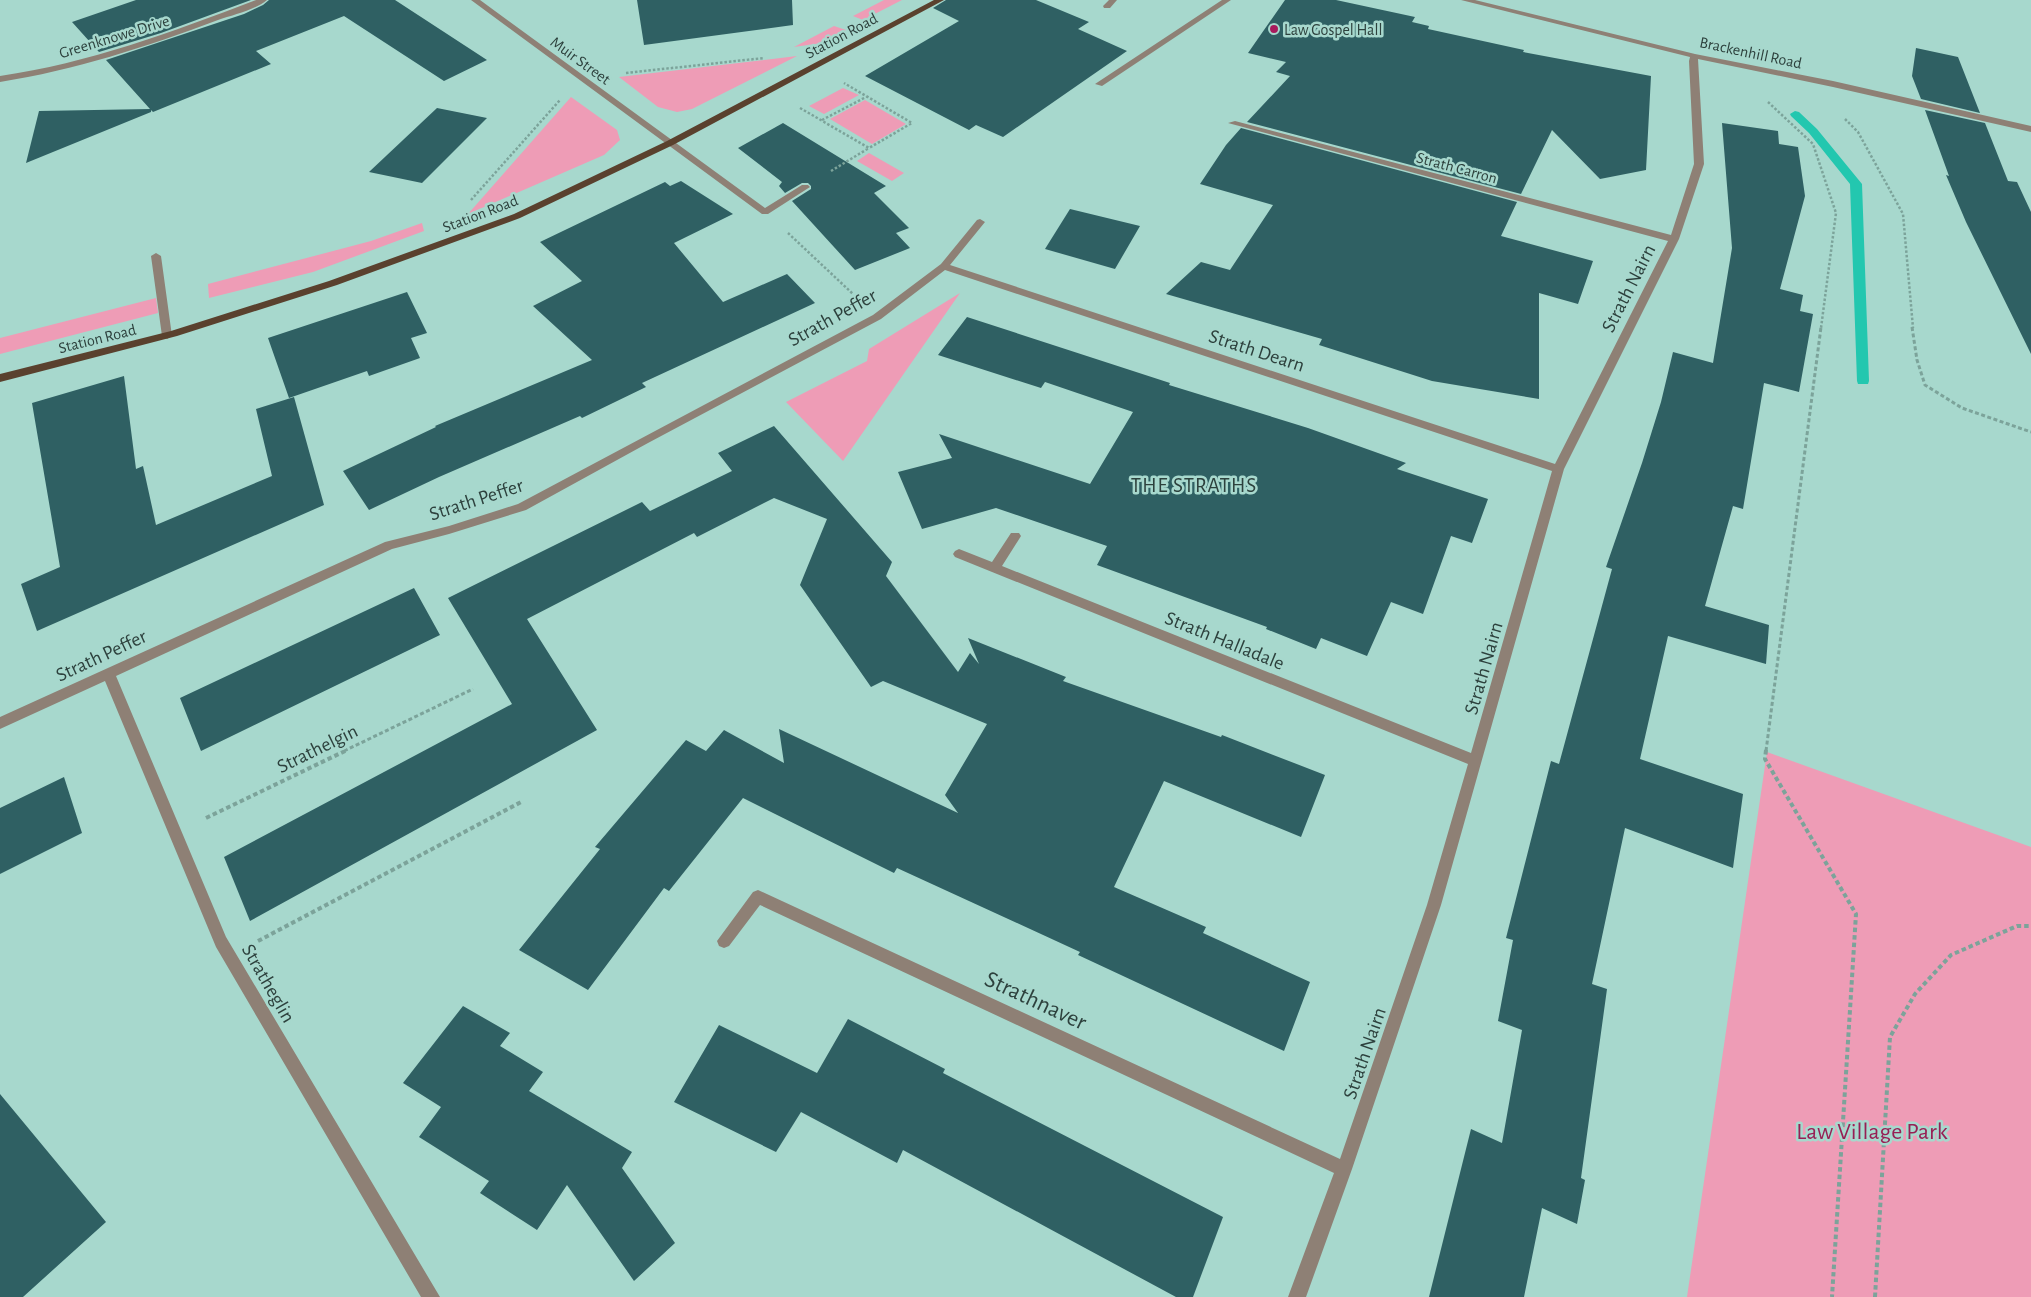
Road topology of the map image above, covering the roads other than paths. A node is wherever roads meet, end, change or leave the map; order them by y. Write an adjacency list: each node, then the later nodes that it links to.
1 (263, 0): 8 (street, Greenknowe Drive)
2 (475, 0): 12 (street, Muir Street)
3 (940, 0): 12 (main road, Station Road)
4 (1227, 0): 9 (street)
5 (1465, 0): 6 (street, Brackenhill Road)
6 (1484, 2): 7 (street, Brackenhill Road)
7 (1695, 56): 11 (street, Brackenhill Road); 15 (street, Strath Nairn)
8 (0, 79)
9 (1099, 84)
10 (1232, 123): 15 (street, Strath Carron)
11 (2031, 129)
12 (670, 143): 13 (street, Muir Street); 18 (main road, Station Road)
13 (805, 187)
14 (980, 222): 17 (street, Strath Peffer)
15 (1674, 239): 20 (street, Strath Nairn)
16 (156, 256): 18 (street)
17 (944, 266): 20 (street, Strath Dearn); 24 (street, Strath Peffer)
18 (167, 336): 19 (main road, Station Road)
19 (0, 378)
20 (1558, 469): 26 (street, Strath Nairn)
21 (1016, 536): 23 (street)
22 (959, 554): 23 (street, Strath Halladale)
23 (994, 568): 26 (street, Strath Halladale)
24 (108, 672): 25 (street, Strath Peffer); 29 (street, Stratheglin)
25 (0, 723)
26 (1476, 761): 28 (street, Strath Nairn)
27 (724, 942): 28 (street, Strathnaver)
28 (1344, 1169): 30 (street, Strath Nairn)
29 (431, 1297)
30 (1297, 1297)

